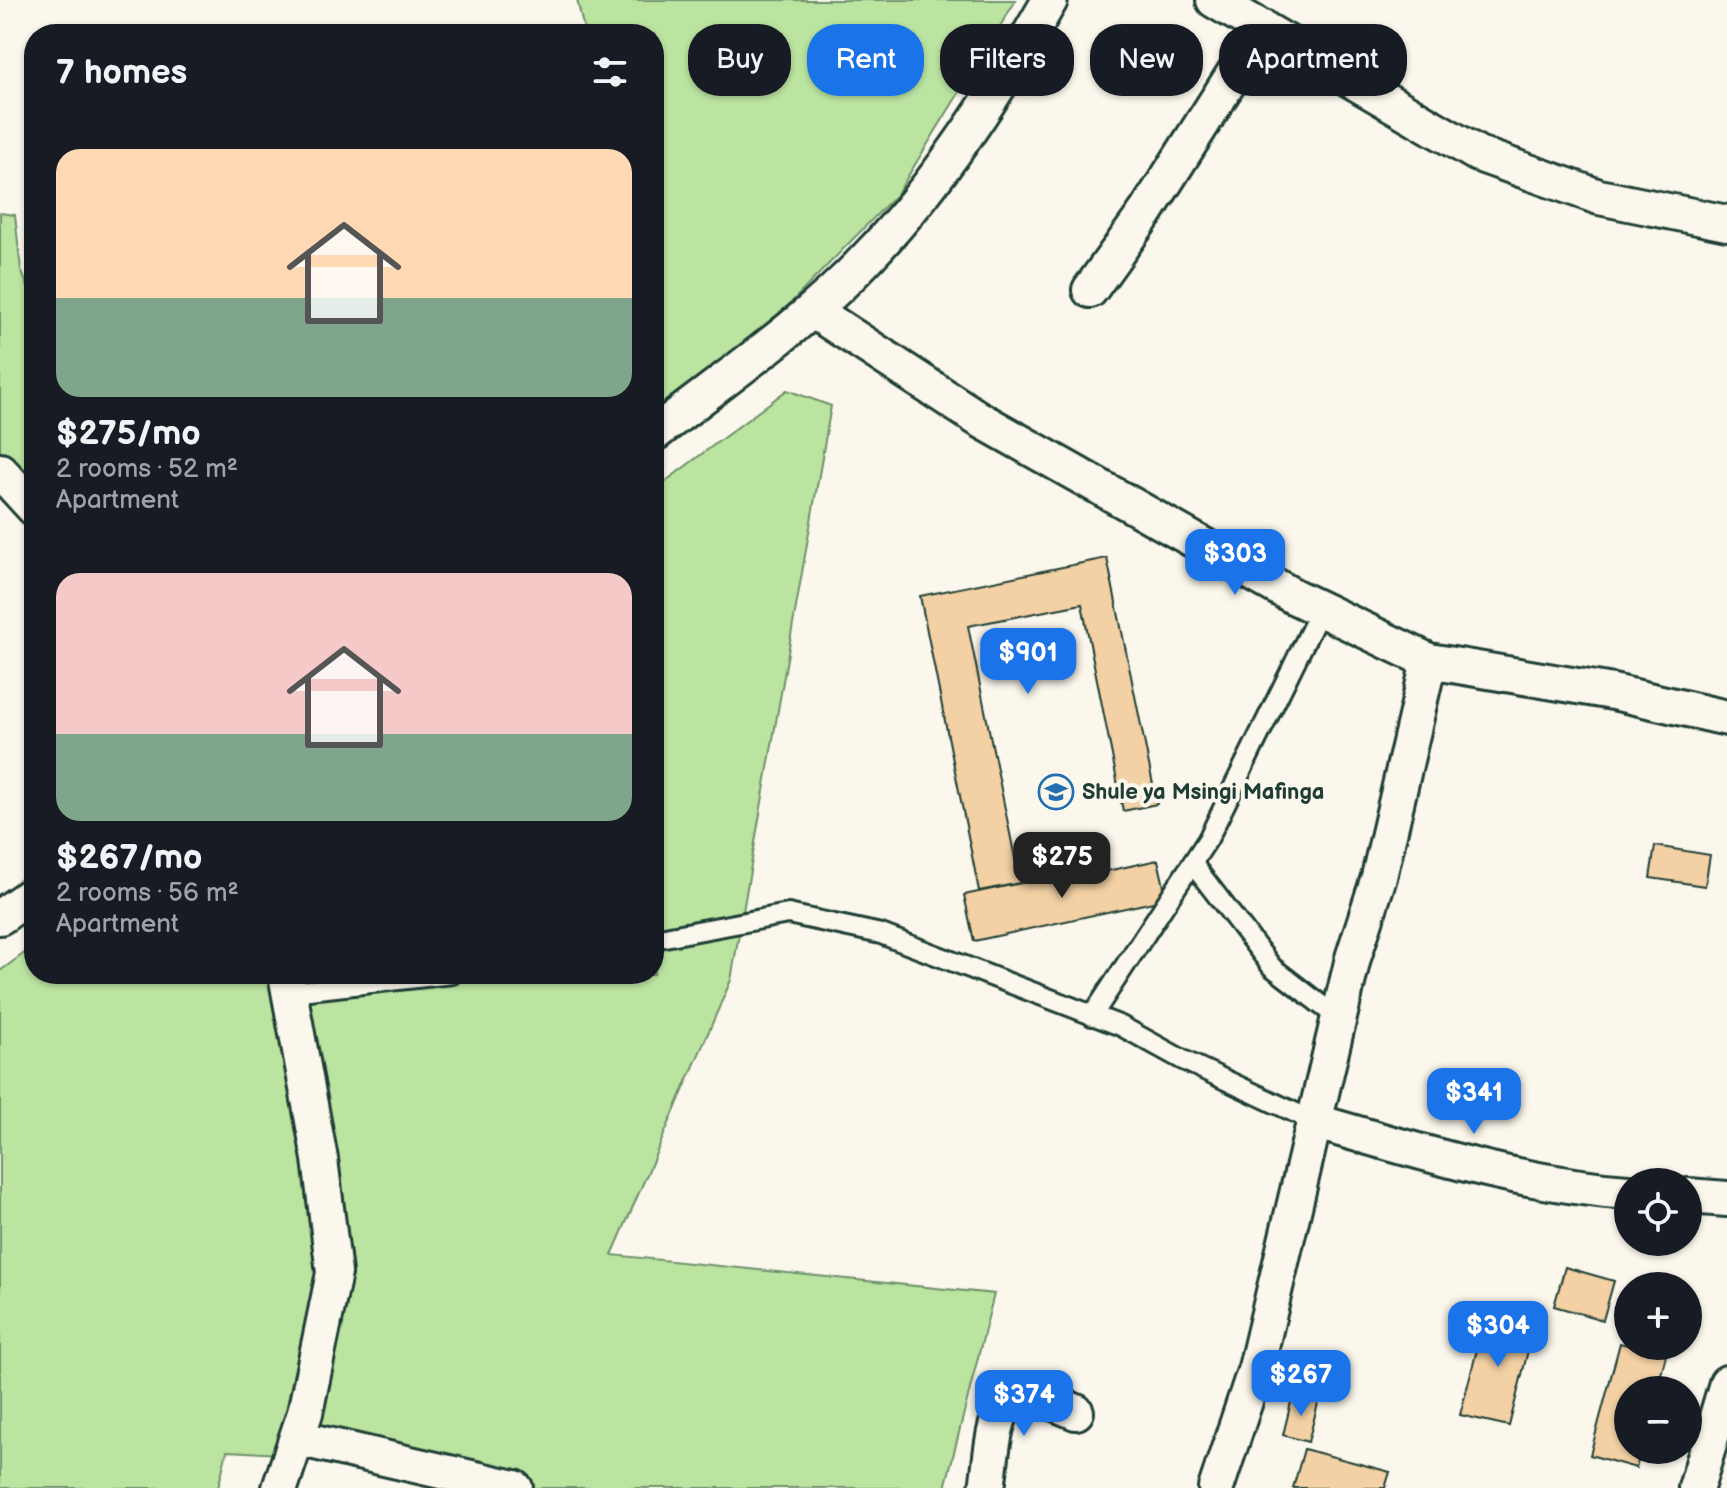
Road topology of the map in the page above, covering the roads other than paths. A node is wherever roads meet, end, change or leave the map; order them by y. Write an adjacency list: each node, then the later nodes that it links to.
1 (1050, 0): 5 (street)
2 (1243, 10): 3 (street); 4 (street)
3 (1727, 223)
4 (1090, 290)
5 (812, 310): 6 (street); 9 (street)
6 (664, 426)
7 (0, 471): 8 (street)
8 (24, 497)
9 (1321, 609): 10 (street); 12 (lane)
10 (1429, 661): 11 (street); 16 (street)
11 (1727, 718)
12 (1192, 863): 15 (lane); 16 (lane)
13 (664, 937): 15 (lane)
14 (288, 984): 23 (street)
15 (1092, 1016): 17 (lane)
16 (1338, 1018): 17 (street)
17 (1313, 1121): 18 (street); 27 (street)
18 (1614, 1191)
19 (1702, 1197): 20 (street)
20 (1727, 1199)
21 (1727, 1383): 28 (street)
22 (1076, 1412): 26 (street)
23 (297, 1438): 24 (street); 25 (street)
24 (280, 1488)
25 (515, 1488)
26 (987, 1488)
27 (1216, 1488)
28 (1696, 1488)

